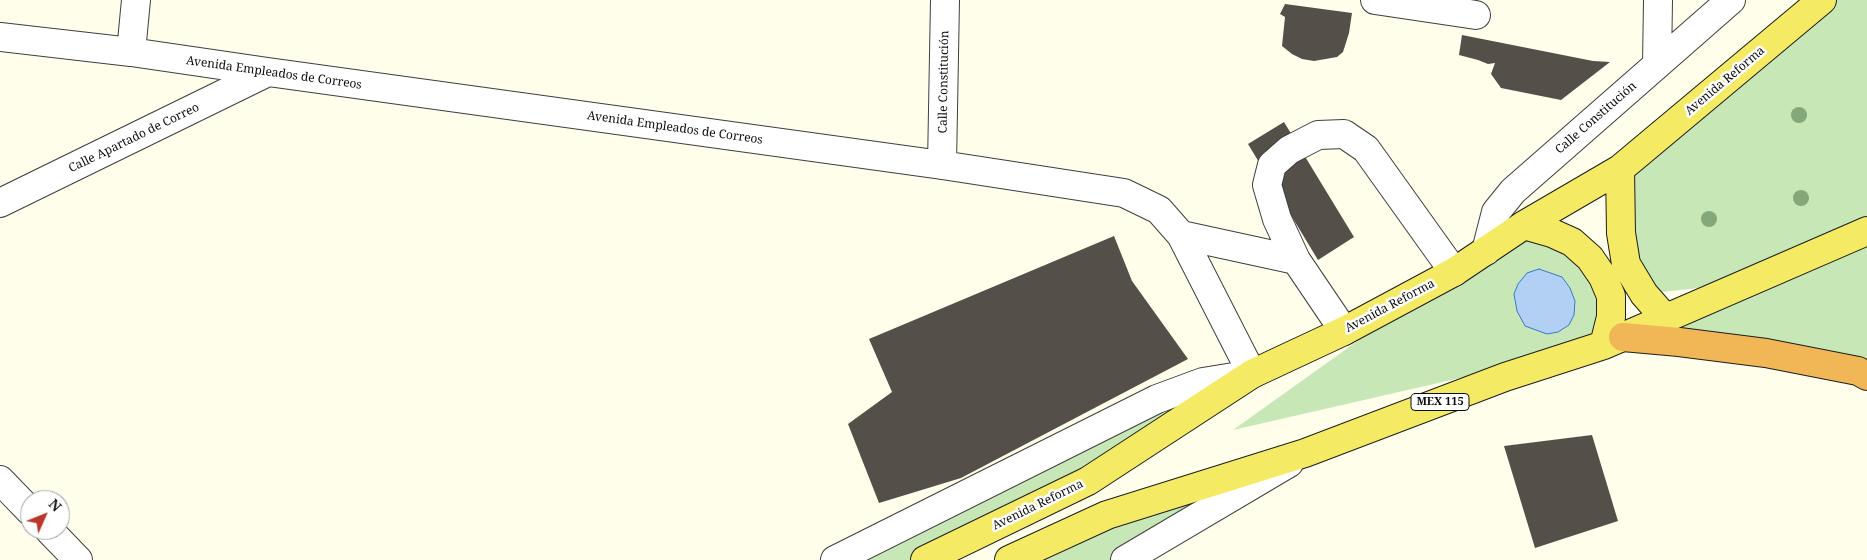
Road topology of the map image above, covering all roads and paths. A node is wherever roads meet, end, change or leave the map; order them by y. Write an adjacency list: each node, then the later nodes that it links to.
1 (136, 0): 9 (street)
2 (945, 0): 12 (street, Calle Constitución)
3 (1658, 0): 10 (street)
4 (1731, 0): 10 (street, Calle Constitución)
5 (1822, 0): 13 (main road, Avenida Reforma)
6 (1390, 1): 7 (street)
7 (1476, 15)
8 (0, 37): 9 (street, Avenida Empleados de Correos)
9 (131, 52): 11 (street, Avenida Empleados de Correos)
10 (1656, 65): 18 (street, Calle Constitución)
11 (268, 72): 12 (street, Avenida Empleados de Correos); 14 (street, Calle Apartado de Correo)
12 (942, 165): 17 (street, Avenida Empleados de Correos)
13 (1620, 169): 15 (main road, Avenida Reforma); 21 (main road)
14 (0, 203)
15 (1524, 224): 18 (main road, Avenida Reforma); 23 (main road)
16 (1867, 231): 21 (main road, MEX 115)
17 (1181, 236): 19 (street); 24 (street, Avenida Empleados de Correos)
18 (1486, 251): 20 (main road, Avenida Reforma)
19 (1296, 260): 20 (street); 22 (street)
20 (1454, 272): 22 (main road, Avenida Reforma)
21 (1666, 319): 23 (main road, MEX 115)
22 (1344, 331): 24 (main road, Avenida Reforma)
23 (1613, 341): 25 (highway); 26 (main road, MEX 115)
24 (1252, 374): 31 (street); 32 (main road, Avenida Reforma)
25 (1867, 376)
26 (1305, 453): 33 (main road, MEX 115); 34 (street)
27 (0, 480): 28 (street)
28 (20, 501)
29 (59, 540): 30 (street)
30 (78, 560)
31 (835, 560)
32 (925, 560)
33 (1009, 560)
34 (1125, 560)

